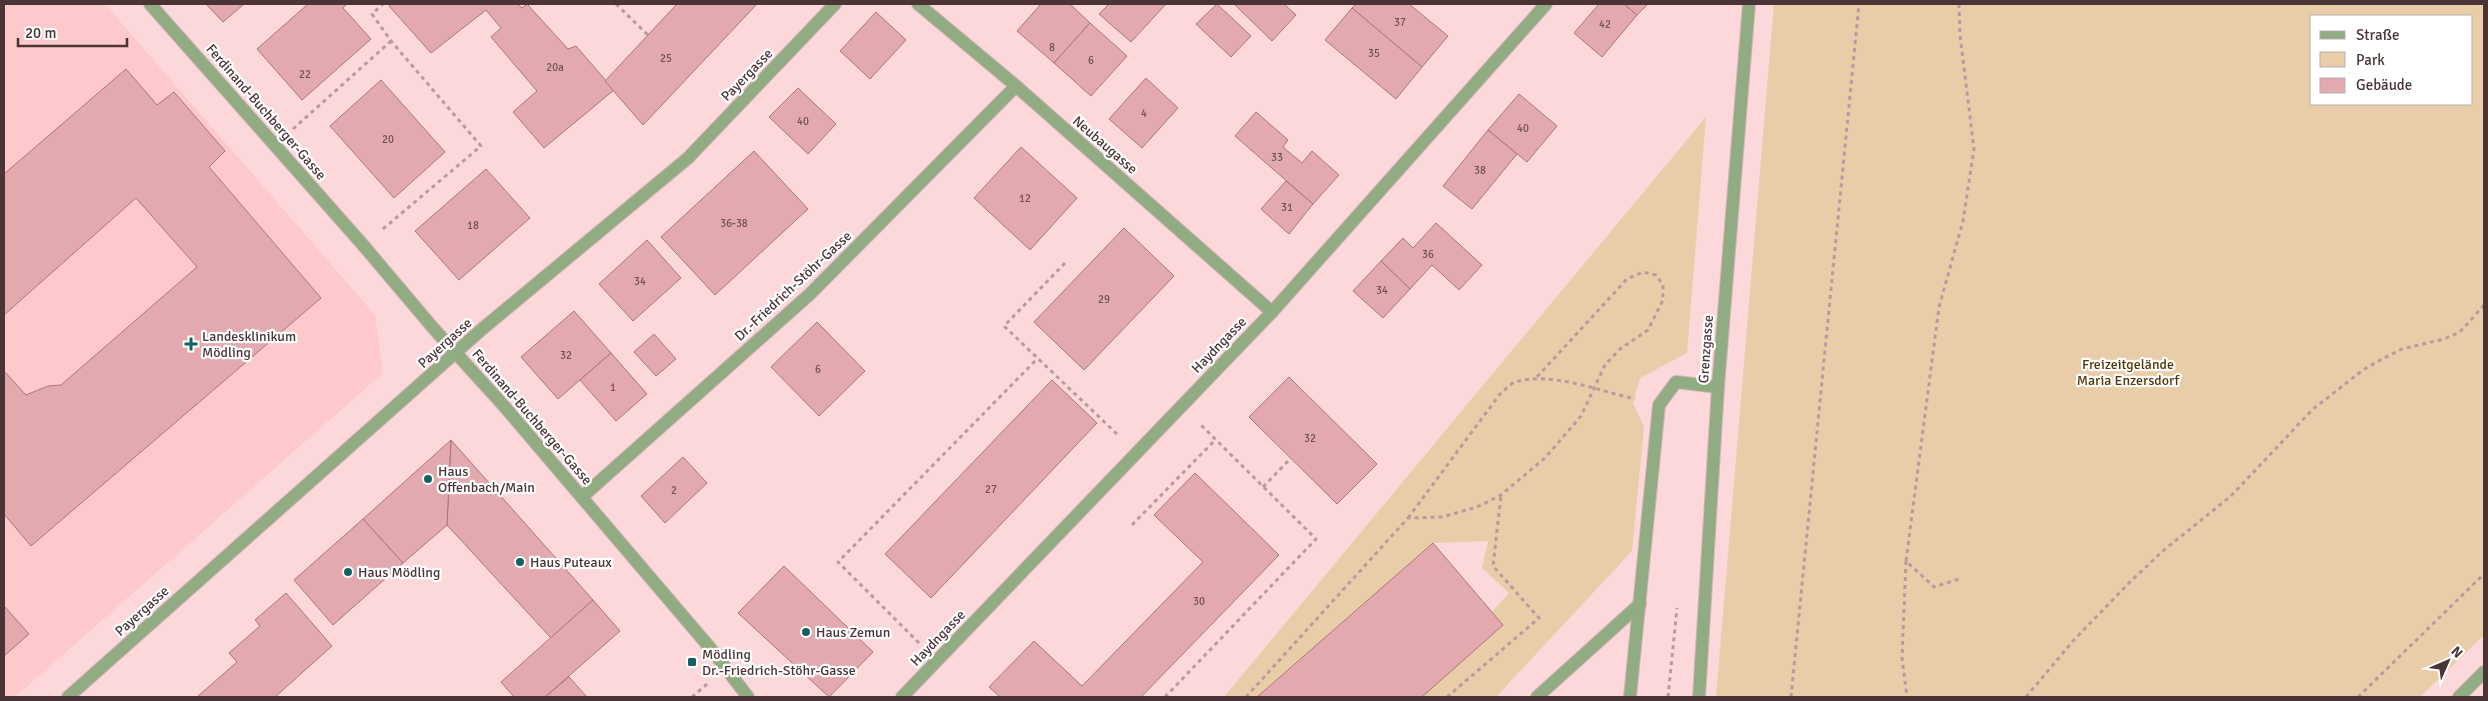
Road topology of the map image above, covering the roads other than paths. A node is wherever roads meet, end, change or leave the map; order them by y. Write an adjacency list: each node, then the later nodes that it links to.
1 (150, 4): 8 (street, Ferdinand-Buchberger-Gasse)
2 (835, 4): 8 (street, Payergasse)
3 (918, 4): 6 (street, Neubaugasse)
4 (1546, 4): 7 (street, Haydngasse)
5 (1748, 4): 9 (street, Grenzgasse)
6 (1016, 86): 7 (street, Neubaugasse); 10 (street, Dr.-Friedrich-Stöhr-Gasse)
7 (1272, 312): 15 (street, Haydngasse)
8 (457, 353): 10 (street, Ferdinand-Buchberger-Gasse); 13 (street, Payergasse)
9 (1718, 387): 11 (street); 18 (street, Grenzgasse)
10 (582, 497): 14 (street, Ferdinand-Buchberger-Gasse)
11 (1640, 604): 16 (street); 17 (street)
12 (2484, 672): 19 (street)
13 (68, 697)
14 (748, 697)
15 (902, 697)
16 (1537, 697)
17 (1630, 697)
18 (1699, 697)
19 (2459, 697)

